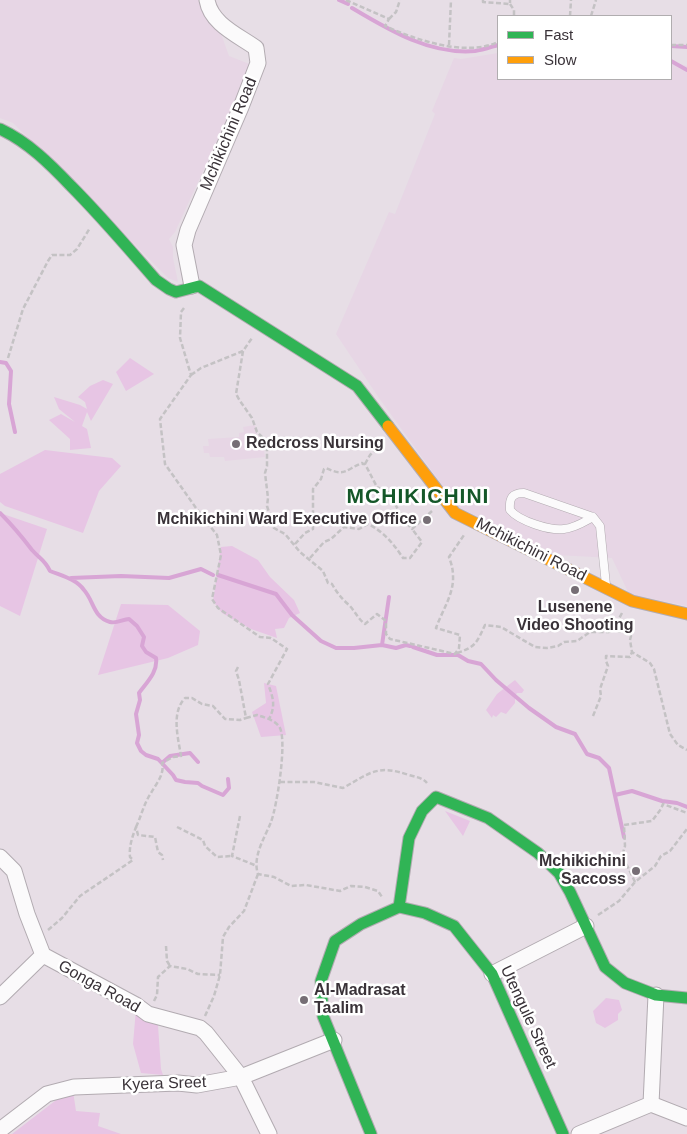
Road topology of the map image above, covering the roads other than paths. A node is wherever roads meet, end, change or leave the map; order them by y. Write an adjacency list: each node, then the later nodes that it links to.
1 (207, 0): 3 (street, Mchikichini Road)
2 (0, 129): 3 (street)
3 (192, 286): 5 (street, Mchikichini Road)
4 (593, 517): 4 (lane); 5 (lane)
5 (606, 588): 6 (street, Mchikichini Road)
6 (687, 614)
7 (0, 857): 10 (street)
8 (399, 907): 9 (street); 11 (street, Utengule Street); 15 (street)
9 (586, 926): 11 (street); 12 (street)
10 (40, 949): 13 (street); 16 (street, Gonga Road)
11 (492, 974): 22 (street, Utengule Street)
12 (656, 995): 14 (street); 17 (street)
13 (0, 997)
14 (687, 998)
15 (334, 1040): 16 (street, Kyera Sreet); 21 (street)
16 (241, 1077): 19 (street, Kyera Sreet); 20 (street)
17 (651, 1104): 18 (street); 23 (street)
18 (687, 1118)
19 (0, 1130)
20 (269, 1134)
21 (371, 1134)
22 (563, 1134)
23 (579, 1134)

